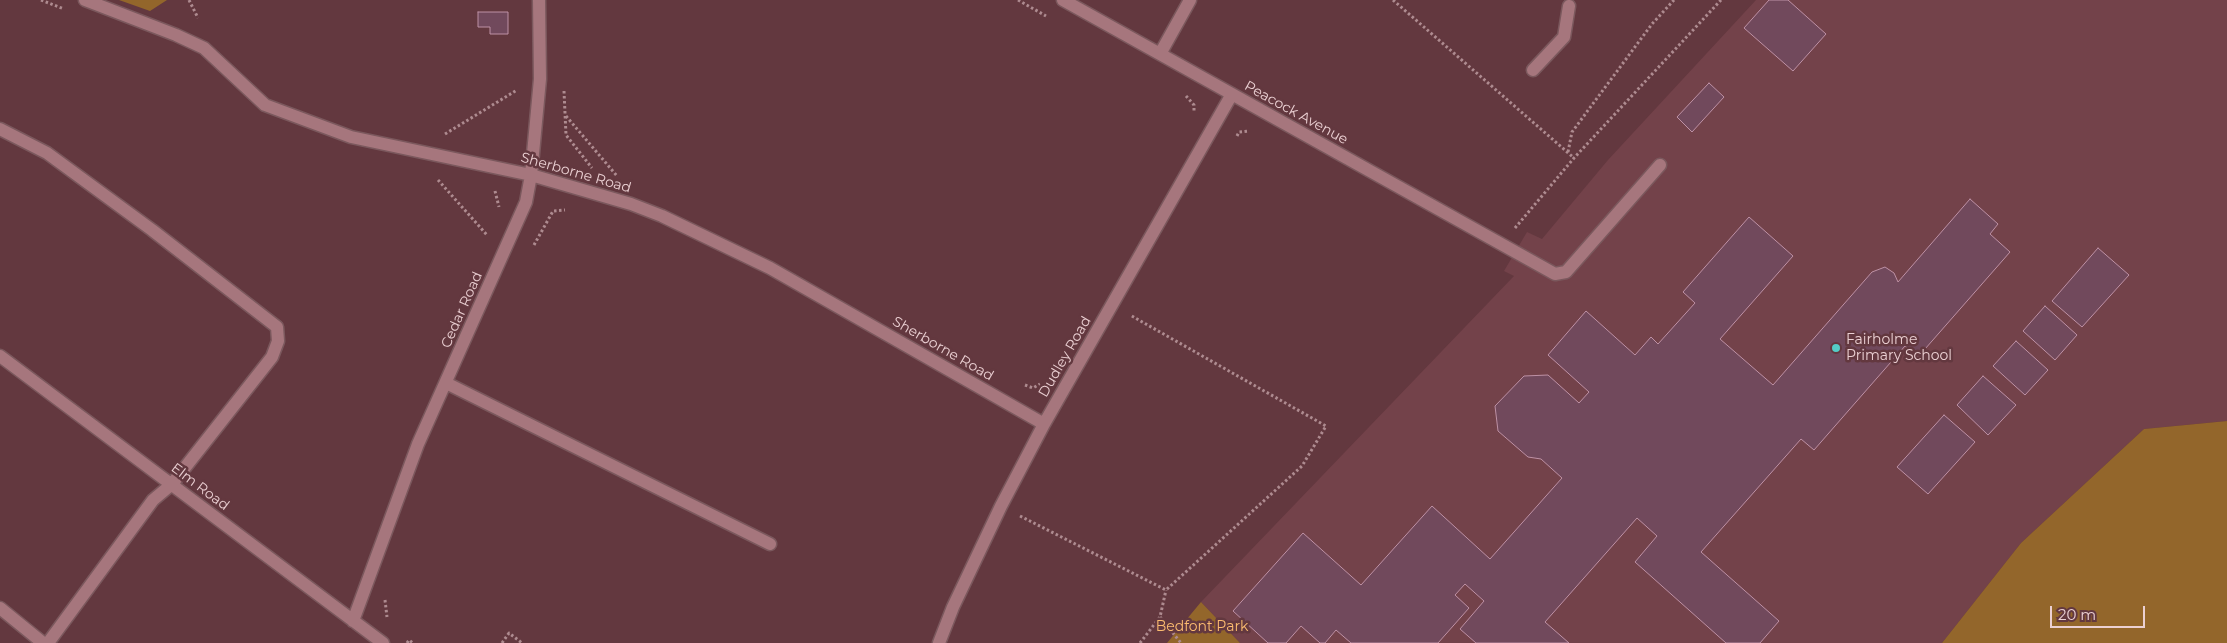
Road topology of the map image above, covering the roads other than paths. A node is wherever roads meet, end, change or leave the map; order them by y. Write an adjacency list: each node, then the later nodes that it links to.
1 (85, 0): 11 (street, Sherborne Road)
2 (539, 0): 11 (street, Cedar Road)
3 (1063, 0): 6 (street, Peacock Avenue)
4 (1190, 0): 6 (street)
5 (1569, 6): 7 (street)
6 (1160, 54): 8 (street, Peacock Avenue)
7 (1533, 70)
8 (1232, 94): 10 (street, Peacock Avenue); 14 (street, Dudley Road)
9 (0, 129): 15 (street)
10 (1660, 165)
11 (531, 175): 13 (street, Cedar Road); 14 (street, Sherborne Road)
12 (0, 356): 15 (street, Elm Road)
13 (446, 383): 16 (street); 18 (street, Cedar Road)
14 (1044, 424): 22 (street, Dudley Road)
15 (172, 484): 18 (street, Elm Road); 20 (street)
16 (770, 544)
17 (0, 608): 19 (street)
18 (353, 621): 21 (street, Elm Road)
19 (43, 643)
20 (48, 643)
21 (383, 643)
22 (939, 643)

